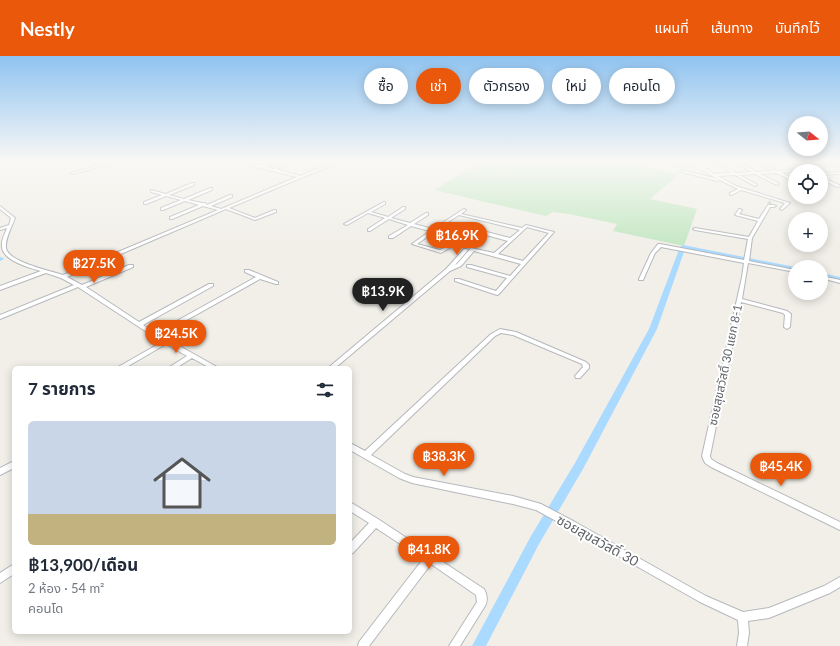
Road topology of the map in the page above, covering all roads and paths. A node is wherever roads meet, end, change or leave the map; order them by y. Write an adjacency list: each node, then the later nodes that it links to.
1 (182, 189): 7 (street)
2 (211, 189): 11 (street)
3 (273, 189): 21 (street)
4 (740, 189): 6 (street); 9 (street)
5 (152, 191): 7 (street)
6 (731, 194)
7 (167, 195): 11 (street); 15 (street)
8 (231, 196): 17 (street)
9 (766, 197): 10 (street); 12 (street)
10 (762, 199)
11 (185, 200): 17 (street); 20 (street)
12 (777, 200): 13 (street); 16 (street)
13 (783, 201): 16 (street); 22 (street)
14 (384, 202): 28 (street)
15 (145, 203)
16 (772, 204): 33 (street, ซอยสุขสวัสดิ์ 30 แยก 8-1)
17 (203, 205): 21 (street); 27 (street); 31 (street)
18 (0, 207): 26 (street)
19 (404, 208): 32 (street)
20 (162, 209)
21 (224, 209): 25 (street); 27 (street)
22 (782, 209)
23 (464, 210): 30 (street)
24 (740, 210): 33 (street)
25 (275, 211)
26 (3, 212): 37 (street)
27 (217, 212): 60 (street)
28 (367, 212): 32 (street); 35 (street)
29 (427, 214): 36 (street)
30 (458, 214): 34 (street); 39 (street)
31 (170, 218)
32 (389, 218): 36 (street); 41 (street)
33 (759, 220): 44 (street, ซอยสุขสวัสดิ์ 30 แยก 8-1)
34 (446, 223): 42 (street); 45 (street)
35 (346, 224)
36 (411, 224): 42 (street); 43 (street)
37 (9, 226): 38 (street); 46 (street)
38 (0, 229)
39 (523, 229): 45 (street); 52 (street)
40 (695, 229): 44 (street)
41 (369, 230)
42 (434, 231): 47 (street); 48 (street)
43 (391, 237)
44 (750, 238): 51 (street, ซอยสุขสวัสดิ์ 30 แยก 8-1)
45 (511, 240): 50 (street)
46 (1, 243): 57 (street)
47 (451, 246)
48 (465, 248): 49 (street); 56 (street)
49 (472, 250): 50 (street); 56 (street)
50 (495, 255): 52 (street)
51 (747, 260): 55 (street); 62 (street); 70 (street, ซอยสุขสวัสดิ์ 30 แยก 8-1)
52 (524, 264): 61 (street)
53 (131, 266): 67 (street)
54 (470, 266): 61 (street)
55 (788, 269)
56 (448, 270): 80 (street)
57 (46, 271): 60 (street); 69 (street)
58 (247, 271): 59 (street)
59 (260, 276): 66 (street); 74 (street)
60 (64, 277): 67 (street)
61 (511, 278): 64 (street)
62 (641, 279)
63 (828, 279): 65 (street)
64 (457, 280)
65 (840, 282)
66 (276, 283)
67 (80, 286): 71 (street); 72 (street)
68 (211, 286): 72 (street)
69 (0, 288)
70 (739, 300): 73 (street); 88 (street, ซอยสุขสวัสดิ์ 30 แยก 8-1)
71 (0, 317)
72 (138, 325): 74 (street)
73 (786, 327)
74 (156, 335): 75 (street)
75 (166, 342): 76 (street); 77 (street)
76 (192, 356): 78 (street); 79 (street)
77 (124, 366)
78 (174, 366)
79 (211, 366)
80 (332, 366)
81 (578, 376): 83 (street)
82 (352, 448): 83 (street, ซอยสุขสวัสดิ์ 30)
83 (366, 455): 94 (street, ซอยสุขสวัสดิ์ 30)
84 (12, 465): 85 (street)
85 (0, 472)
86 (352, 507): 87 (street)
87 (375, 522): 89 (street); 90 (street)
88 (840, 526)
89 (352, 548)
90 (430, 558): 95 (street); 96 (street)
91 (12, 570): 92 (street)
92 (0, 578)
93 (840, 582): 94 (street)
94 (743, 617): 97 (street)
95 (363, 646)
96 (454, 646)
97 (742, 646)

